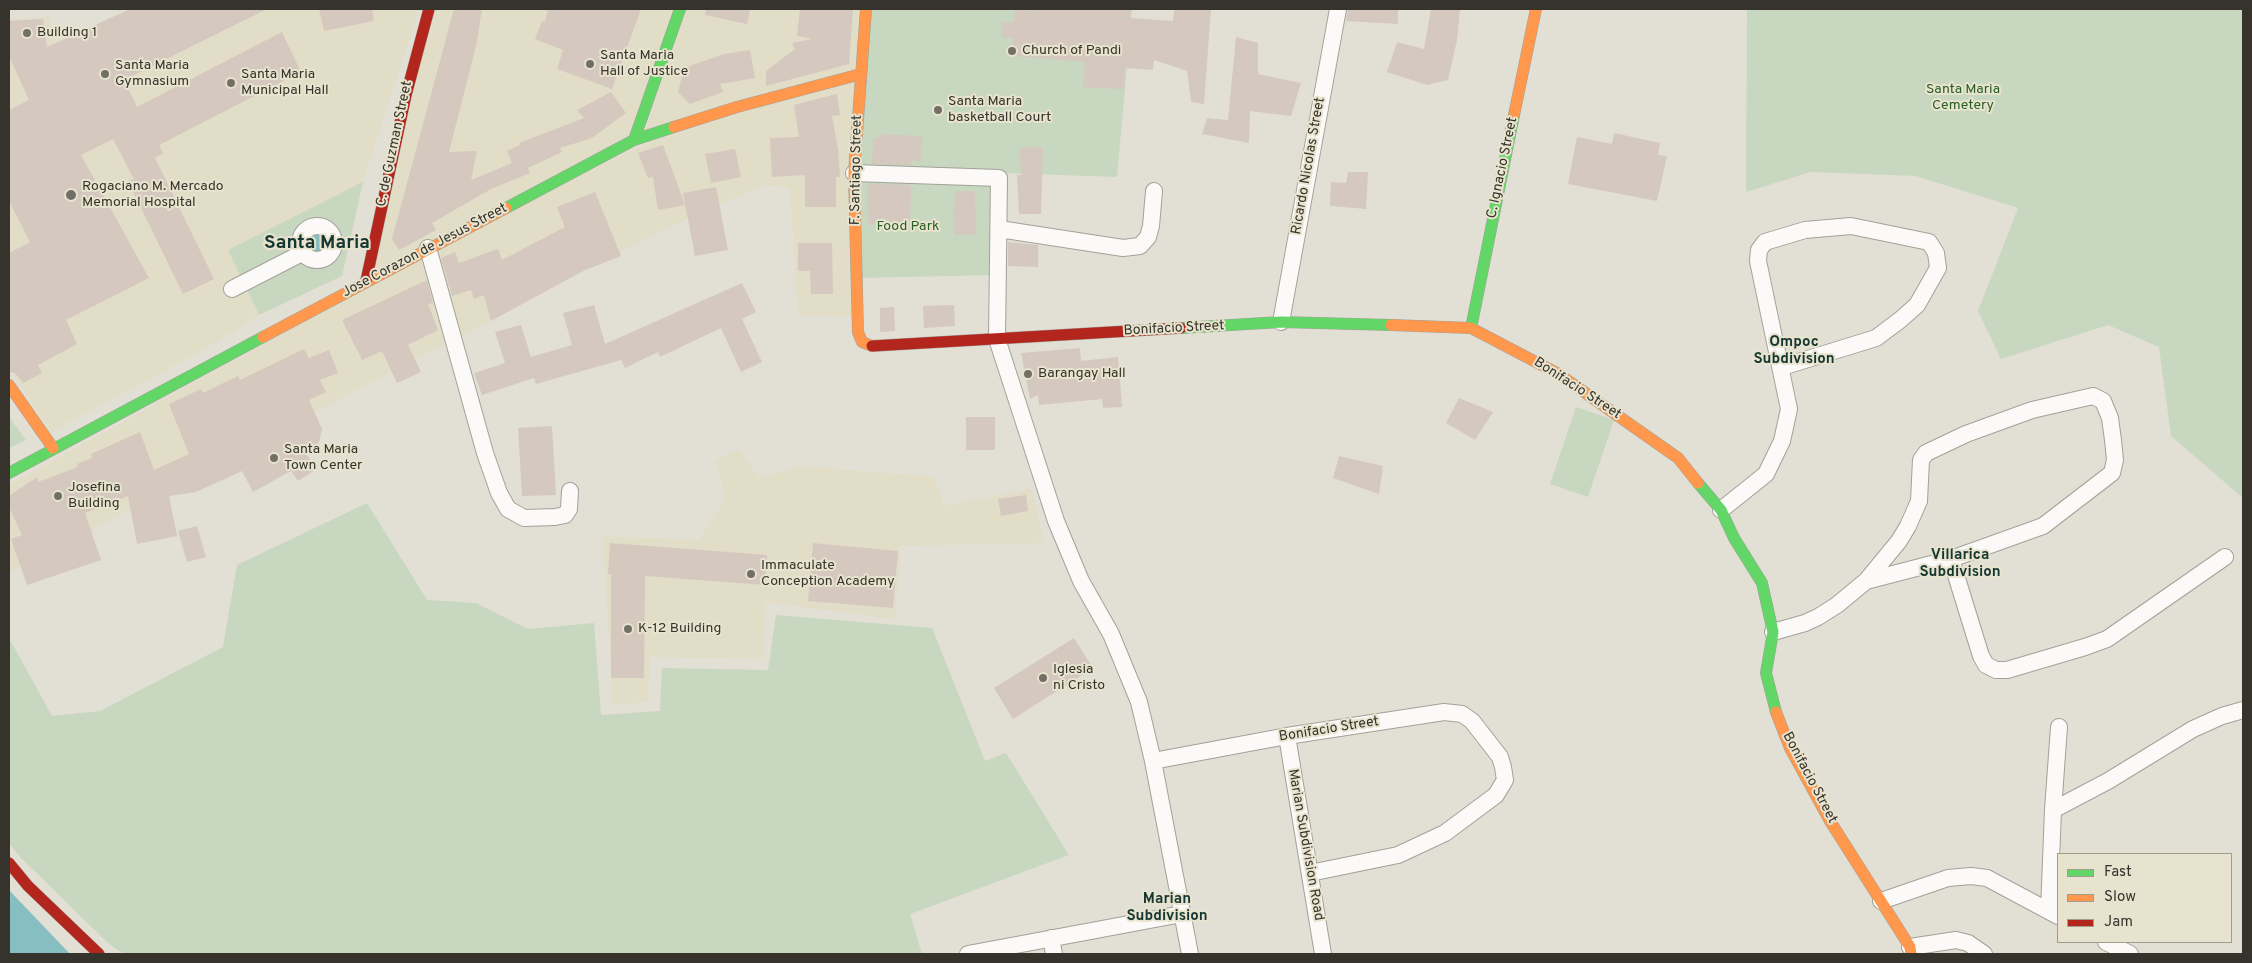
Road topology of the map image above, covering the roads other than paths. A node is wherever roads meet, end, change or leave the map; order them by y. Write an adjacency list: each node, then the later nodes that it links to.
1 (429, 9): 13 (street, C. de Guzman Street)
2 (680, 9): 7 (street)
3 (866, 9): 6 (street, F. Santiago Street)
4 (1338, 9): 15 (street, Ricardo Nicolas Street)
5 (1536, 9): 16 (street, C. Ignacio Street)
6 (861, 74): 7 (street, Jose Corazon de Jesus Street); 8 (street, F. Santiago Street)
7 (634, 140): 11 (street, Jose Corazon de Jesus Street)
8 (854, 173): 10 (street); 17 (street, F. Santiago Street)
9 (1154, 191): 10 (street)
10 (999, 229): 18 (street)
11 (428, 248): 13 (street, Jose Corazon de Jesus Street); 23 (street)
12 (302, 253): 14 (street)
13 (366, 281): 21 (street, Jose Corazon de Jesus Street)
14 (232, 289)
15 (1281, 322): 16 (street, Bonifacio Street); 18 (street, Bonifacio Street)
16 (1471, 328): 24 (street, Bonifacio Street)
17 (858, 332): 18 (street, Bonifacio Street)
18 (997, 339): 32 (street)
19 (1782, 368): 19 (street); 24 (street)
20 (9, 384): 21 (street)
21 (54, 448): 22 (street, Jose Corazon de Jesus Street)
22 (9, 473)
23 (570, 491)
24 (1721, 510): 28 (street, Bonifacio Street)
25 (2225, 557): 26 (street)
26 (1951, 559): 27 (street); 27 (street)
27 (1866, 581): 28 (street)
28 (1773, 632): 36 (street, Bonifacio Street)
29 (2243, 710): 33 (street)
30 (2059, 727): 33 (street)
31 (1287, 736): 32 (street, Bonifacio Street); 35 (street, Marian Subdivision Road); 35 (street, Bonifacio Street)
32 (1153, 760): 37 (street)
33 (2053, 810): 38 (street)
34 (9, 863): 42 (street)
35 (1310, 873): 46 (street, Marian Subdivision Road)
36 (1881, 901): 38 (street); 41 (street, Bonifacio Street)
37 (1182, 914): 39 (street); 45 (street)
38 (2054, 914)
39 (1051, 938): 43 (street); 44 (street)
40 (2108, 943): 48 (street)
41 (1911, 950): 47 (street)
42 (98, 954)
43 (968, 954)
44 (1054, 954)
45 (1190, 954)
46 (1324, 954)
47 (1984, 954)
48 (2130, 954)

